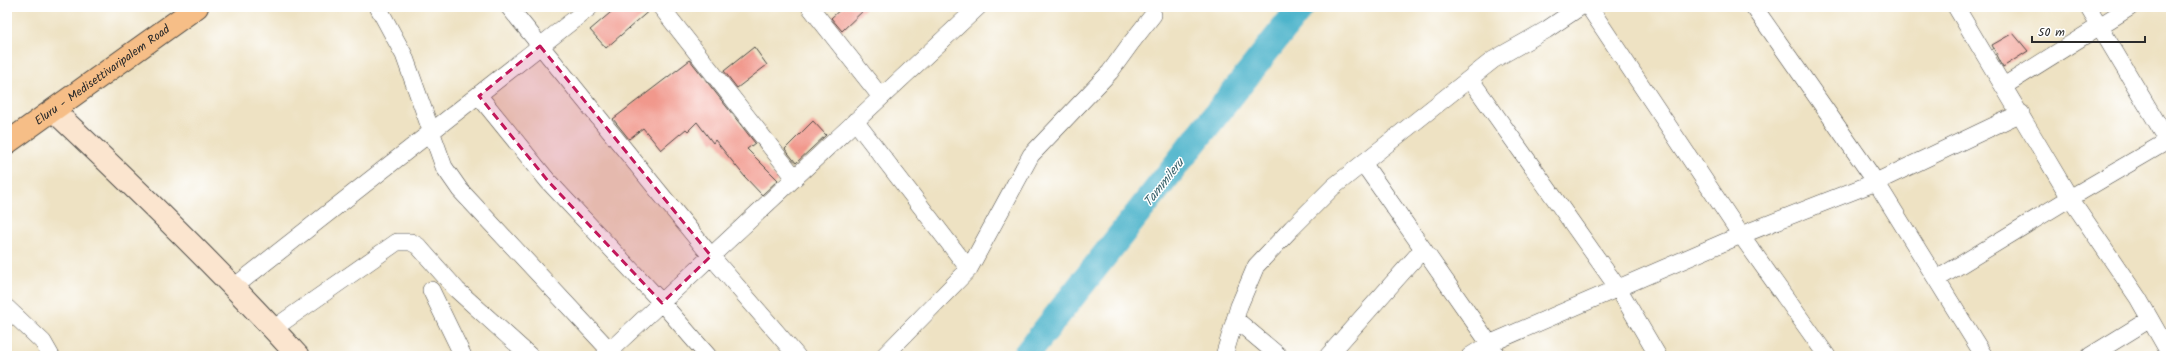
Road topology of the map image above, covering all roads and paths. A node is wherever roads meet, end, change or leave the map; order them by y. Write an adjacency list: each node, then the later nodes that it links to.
1 (197, 7): 21 (main road, Eluru - Medisettivaripalem Road)
2 (378, 7): 24 (street)
3 (509, 7): 16 (street)
4 (590, 7): 16 (street)
5 (661, 7): 28 (street)
6 (810, 7): 20 (street)
7 (978, 7): 20 (street)
8 (1580, 7): 17 (street)
9 (1589, 7): 31 (street)
10 (1754, 7): 29 (street)
11 (1956, 7): 18 (street)
12 (2088, 7): 15 (street)
13 (2130, 7): 15 (street)
14 (1154, 10): 34 (street)
15 (2100, 27): 18 (street); 25 (street)
16 (540, 46): 19 (street); 33 (street)
17 (1470, 79): 27 (street); 37 (street)
18 (2004, 86): 22 (street)
19 (478, 96): 24 (street); 39 (street)
20 (881, 97): 23 (street)
21 (54, 111): 26 (main road, Eluru - Medisettivaripalem Road); 36 (main road)
22 (2021, 113): 29 (street); 30 (street)
23 (855, 121): 28 (street); 34 (street)
24 (432, 132): 36 (street); 45 (street)
25 (2170, 142): 30 (street)
26 (7, 143)
27 (1363, 163): 32 (street); 41 (street)
28 (795, 178): 33 (street)
29 (1876, 182): 31 (street); 35 (street)
30 (2070, 198): 35 (street); 42 (street)
31 (1741, 235): 37 (street); 58 (street)
32 (1423, 249): 44 (street); 55 (street)
33 (712, 256): 39 (street); 51 (street)
34 (969, 269): 52 (street)
35 (1937, 279): 59 (street)
36 (234, 287): 43 (main road)
37 (1618, 288): 44 (street); 57 (street)
38 (431, 290): 48 (street)
39 (662, 302): 45 (street); 50 (street)
40 (7, 308): 46 (street)
41 (1235, 319): 53 (street); 54 (street)
42 (2150, 319): 60 (street); 61 (street)
43 (274, 329): 47 (main road); 49 (street)
44 (1494, 350): 56 (street)
45 (609, 354)
46 (51, 356)
47 (298, 356)
48 (463, 356)
49 (530, 356)
50 (708, 356)
51 (797, 356)
52 (884, 356)
53 (1224, 356)
54 (1279, 356)
55 (1328, 356)
56 (1470, 356)
57 (1658, 356)
58 (1827, 356)
59 (1984, 356)
60 (2090, 356)
61 (2171, 356)

